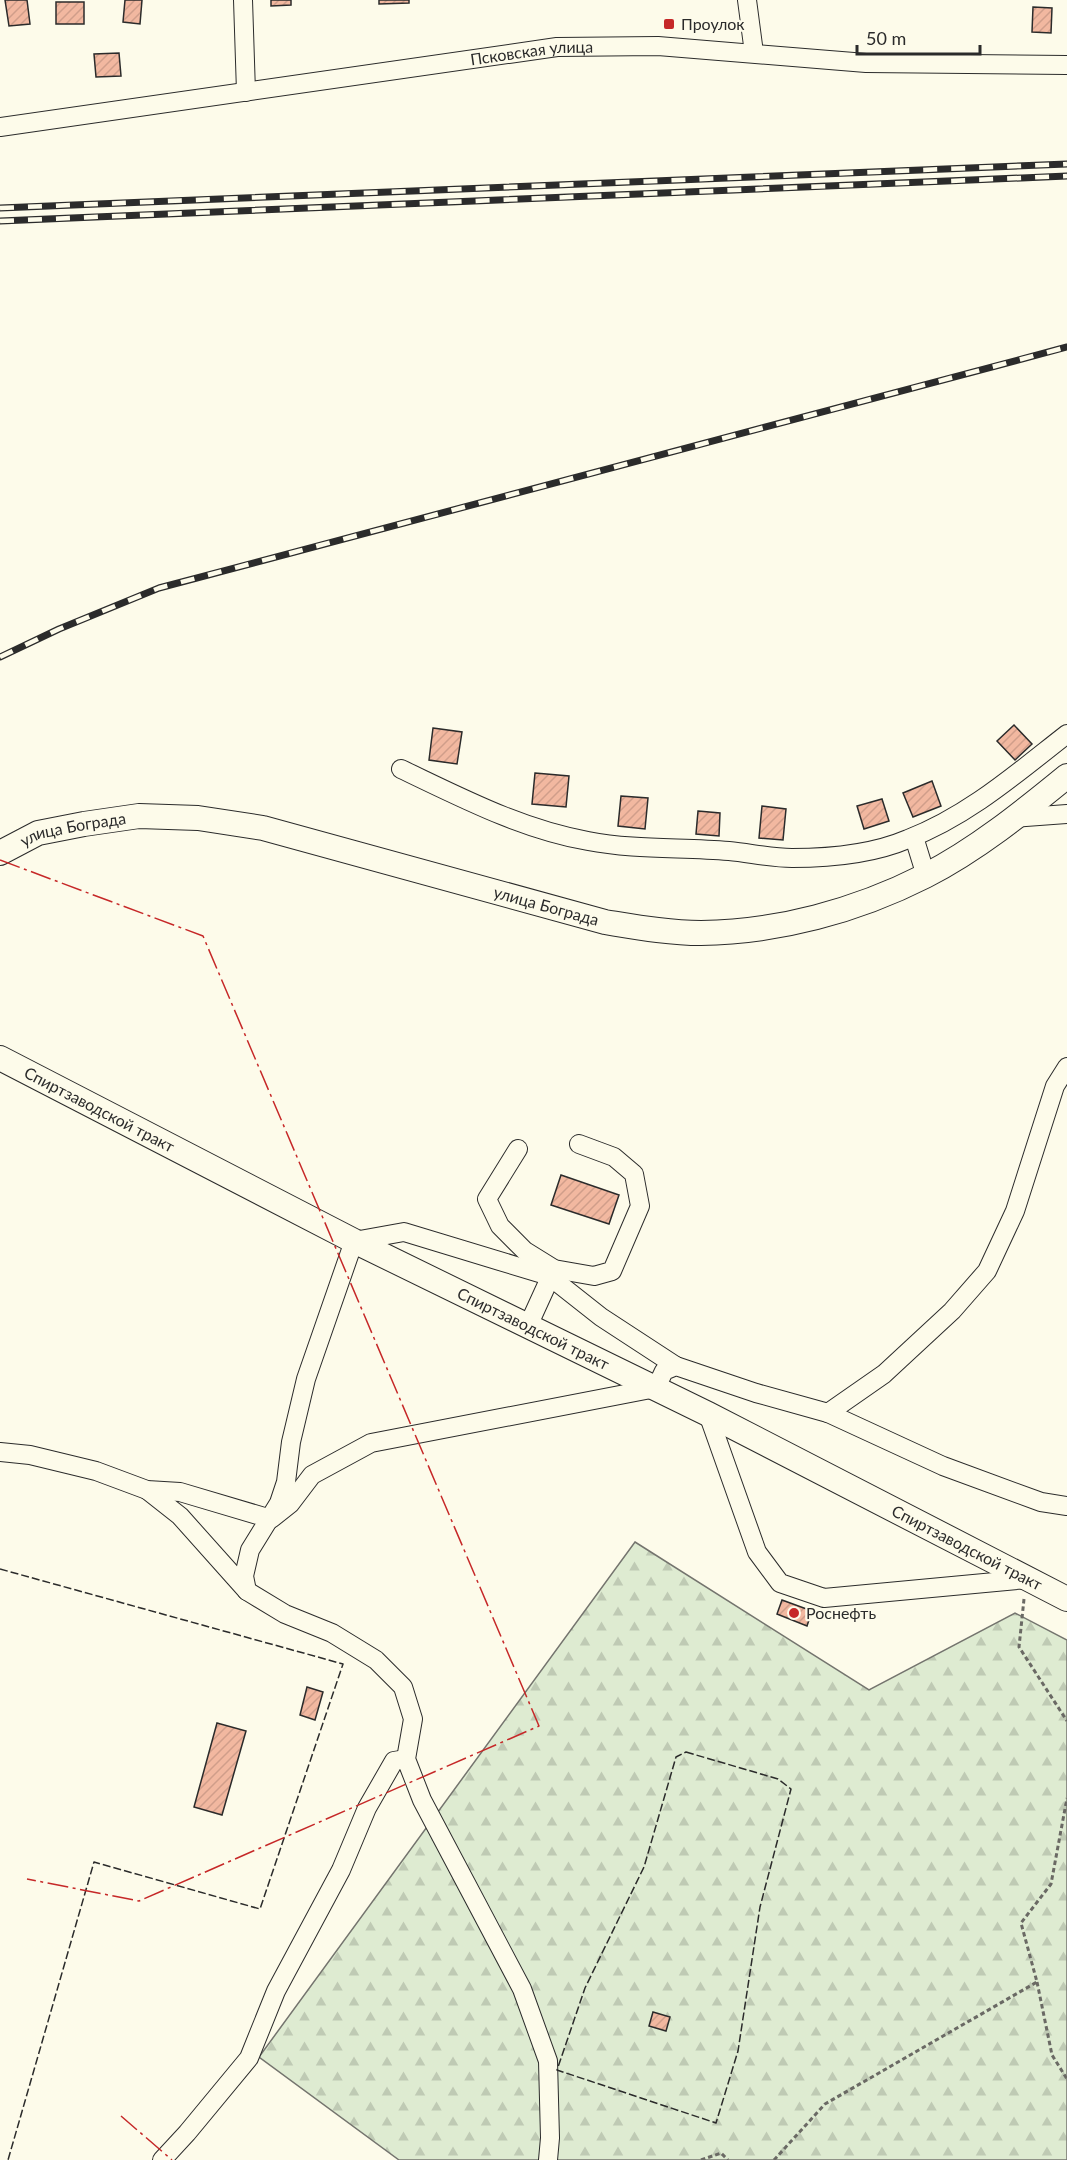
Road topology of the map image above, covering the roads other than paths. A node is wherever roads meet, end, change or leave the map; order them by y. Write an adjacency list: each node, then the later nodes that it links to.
1 (243, 0): 5 (street)
2 (747, 0): 3 (street)
3 (754, 53): 4 (street, Псковская улица); 5 (street, Псковская улица)
4 (1067, 65)
5 (246, 92): 6 (street, Псковская улица)
6 (0, 127)
7 (1067, 734): 12 (street)
8 (401, 770): 12 (street)
9 (1067, 776): 11 (main road, улица Бограда)
10 (1067, 814): 11 (street)
11 (1012, 818): 14 (main road, улица Бограда)
12 (914, 837): 14 (street)
13 (0, 853): 14 (main road, улица Бограда)
14 (926, 876)
15 (0, 1058): 19 (main road, Спиртзаводской тракт)
16 (1067, 1067): 24 (street)
17 (579, 1144): 20 (street)
18 (518, 1149): 20 (street)
19 (354, 1241): 20 (street); 21 (main road, Спиртзаводской тракт); 29 (street)
20 (551, 1273): 21 (street); 22 (street)
21 (528, 1326): 23 (main road, Спиртзаводской тракт)
22 (676, 1366): 23 (street); 24 (street)
23 (656, 1388): 25 (main road, Спиртзаводской тракт); 29 (street)
24 (828, 1413): 28 (street)
25 (708, 1414): 30 (main road, Спиртзаводской тракт); 30 (street)
26 (0, 1452): 27 (street)
27 (147, 1490): 29 (street); 31 (street)
28 (1067, 1506)
29 (271, 1519): 31 (street)
30 (1027, 1579): 32 (main road, Спиртзаводской тракт)
31 (247, 1591): 33 (street)
32 (1067, 1599)
33 (405, 1759): 34 (street); 35 (street)
34 (162, 2160)
35 (548, 2160)

